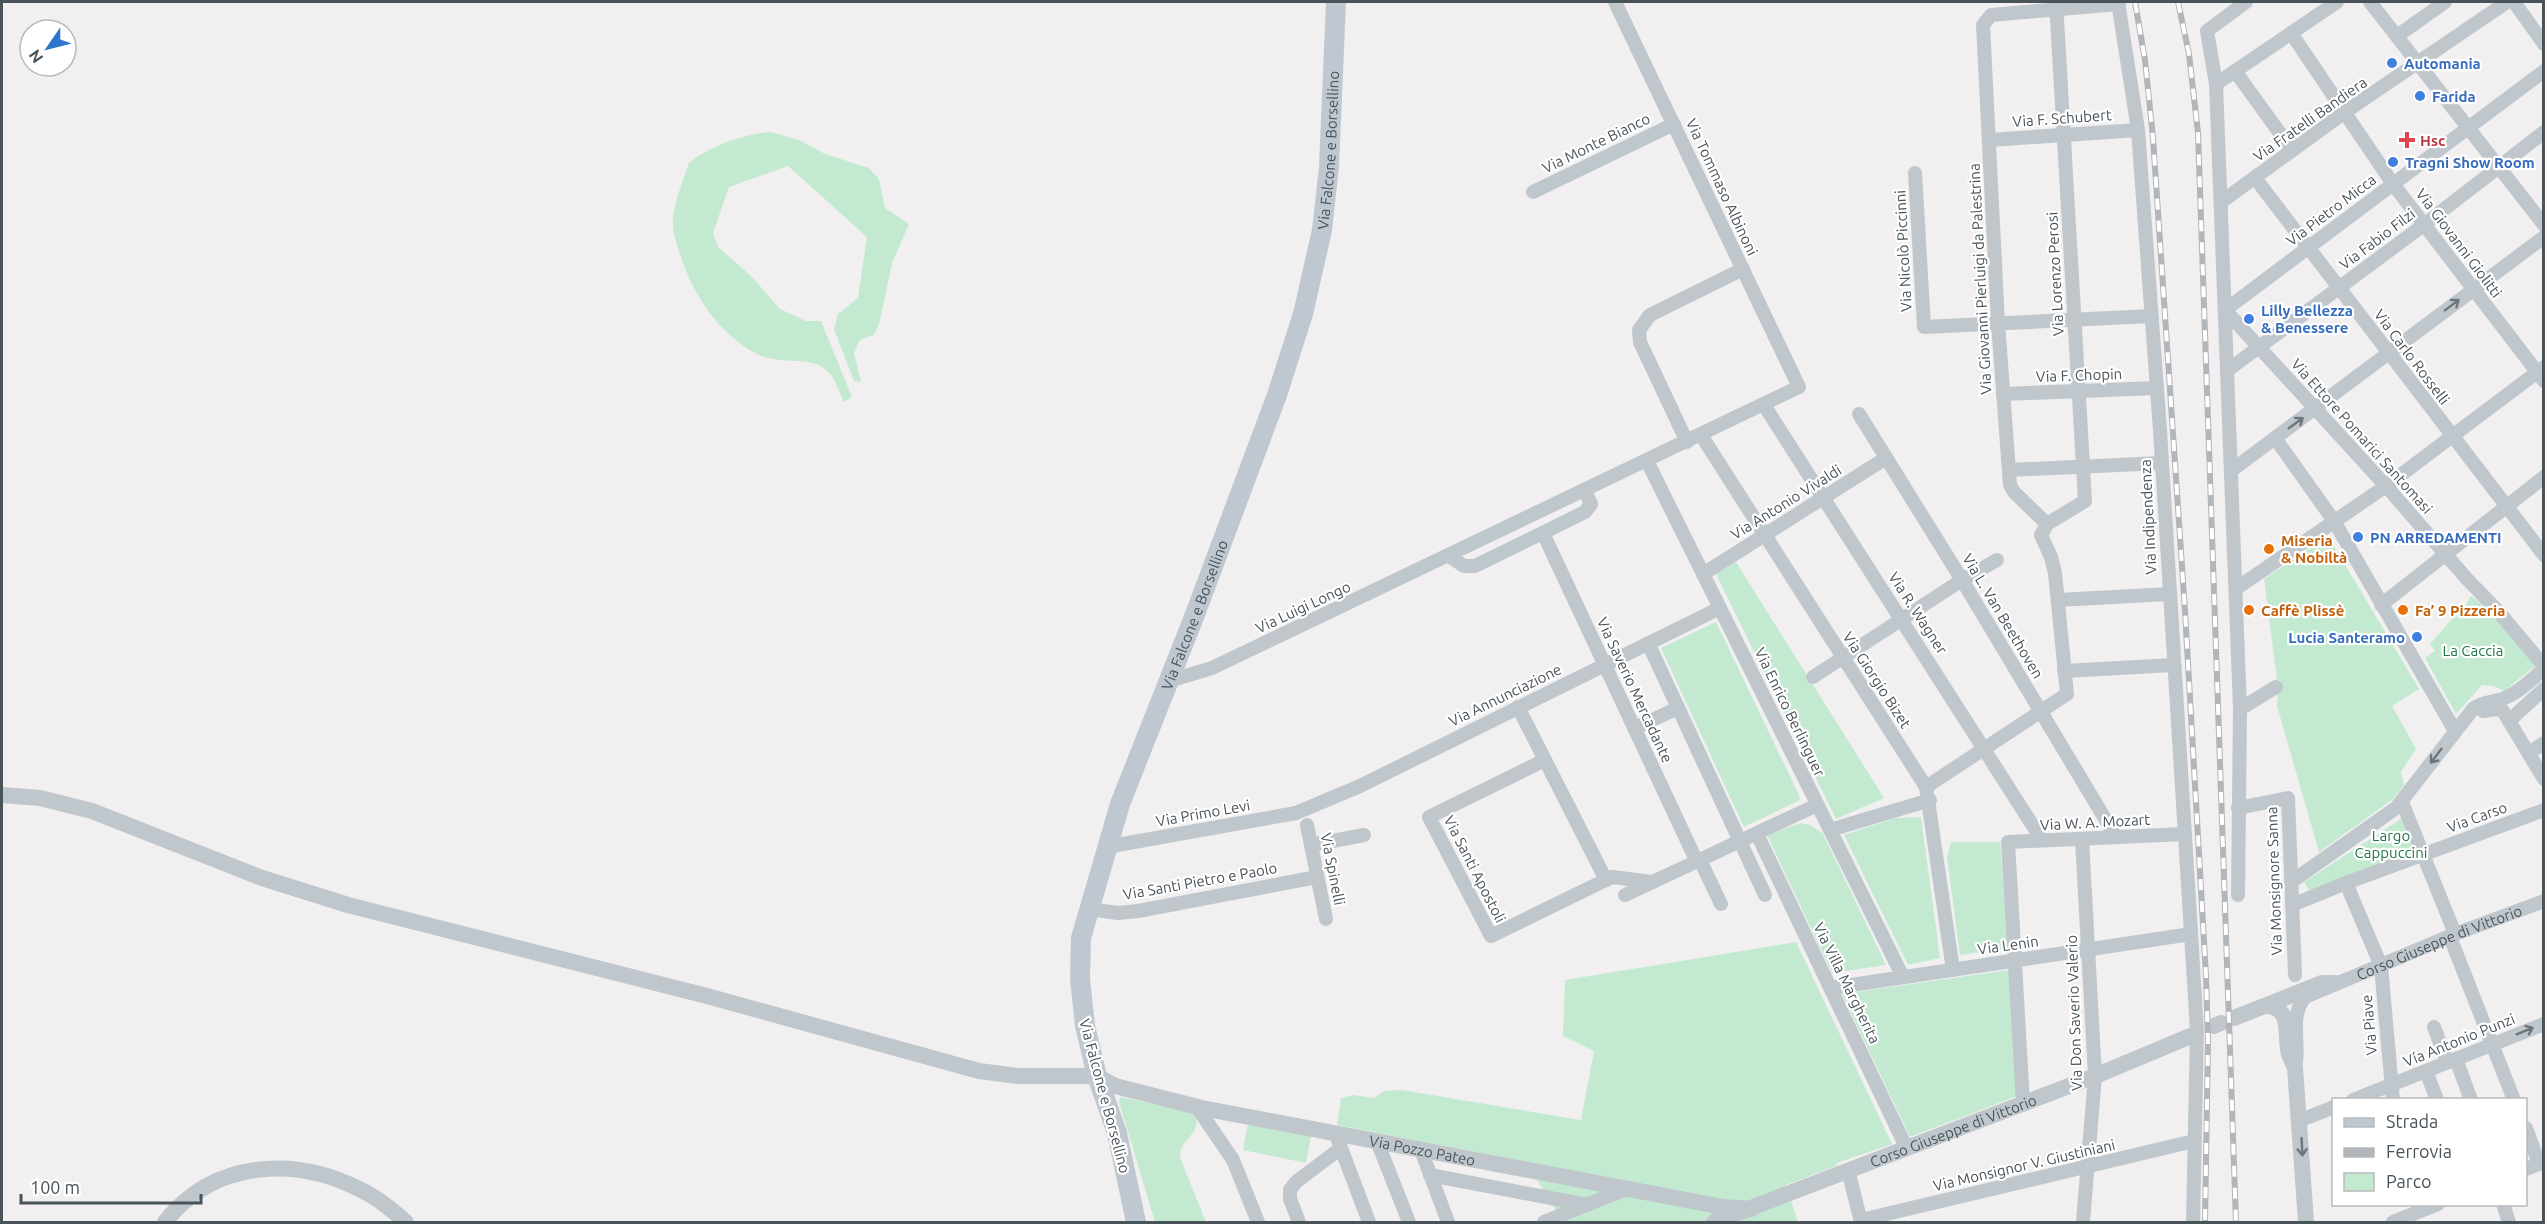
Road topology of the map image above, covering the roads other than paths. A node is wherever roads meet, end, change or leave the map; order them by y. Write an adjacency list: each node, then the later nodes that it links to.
1 (1336, 2): 92 (main road, Via Falcone e Borsellino)
2 (1615, 2): 19 (street, Via Tommaso Albinoni)
3 (2246, 2): 17 (street)
4 (2337, 2): 11 (street)
5 (2370, 2): 12 (street)
6 (2445, 2): 12 (street)
7 (2507, 2): 14 (street, Via Fratelli Bandiera)
8 (2514, 2): 13 (street)
9 (2119, 3): 10 (street); 21 (street, Via Indipendenza)
10 (2056, 6): 23 (street, Via Lorenzo Perosi); 24 (street, Via Giovanni Pierluigi da Palestrina)
11 (2291, 33): 15 (street); 18 (street, Via Giovanni Giolitti)
12 (2397, 36): 14 (street)
13 (2544, 44)
14 (2418, 63): 18 (street, Via Fratelli Bandiera); 20 (street)
15 (2235, 71): 17 (street); 25 (street)
16 (2544, 71): 20 (street, Via Pietro Micca)
17 (2216, 84): 31 (street)
18 (2344, 112): 25 (street, Via Fratelli Bandiera); 29 (street, Via Giovanni Giolitti)
19 (1674, 124): 30 (street, Via Monte Bianco); 36 (street, Via Tommaso Albinoni)
20 (2467, 127): 26 (street); 29 (street, Via Pietro Micca)
21 (2138, 130): 23 (street, Via F. Schubert); 40 (street, Via Indipendenza)
22 (2544, 132): 26 (street, Via Fabio Filzi)
23 (2064, 135): 24 (street, Via F. Schubert); 41 (street, Via Lorenzo Perosi)
24 (1989, 140): 42 (street, Via Giovanni Pierluigi da Palestrina)
25 (2292, 150): 28 (street, Via Fratelli Bandiera)
26 (2499, 167): 32 (street, Via Fabio Filzi); 33 (street)
27 (1915, 173): 42 (street, Via Nicolò Piccinni)
28 (2255, 178): 31 (street, Via Fratelli Bandiera); 35 (street, Via Carlo Rosselli)
29 (2393, 184): 32 (street, Via Giovanni Giolitti); 35 (street, Via Pietro Micca)
30 (1533, 192)
31 (2222, 202): 39 (street)
32 (2425, 224): 37 (street, Via Fabio Filzi); 38 (street, Via Giovanni Giolitti)
33 (2544, 225)
34 (2544, 237): 38 (street)
35 (2308, 248): 37 (street, Via Carlo Rosselli); 39 (street, Via Pietro Micca)
36 (1743, 269): 47 (street, Via Tommaso Albinoni); 57 (street)
37 (2339, 289): 43 (street, Via Fabio Filzi); 44 (street, Via Carlo Rosselli)
38 (2473, 289): 44 (street, one-way to 38); 46 (street, Via Giovanni Giolitti)
39 (2225, 310): 43 (street, Via Ettore Pomarici Santomasi); 45 (street)
40 (2151, 316): 41 (street); 48 (street, Via Indipendenza)
41 (2075, 320): 42 (street); 49 (street, Via Lorenzo Perosi)
42 (1998, 323): 50 (street, Via Giovanni Pierluigi da Palestrina)
43 (2259, 346): 45 (street, Via Fabio Filzi); 52 (street, Via Ettore Pomarici Santomasi)
44 (2389, 353): 52 (street); 56 (street, Via Carlo Rosselli)
45 (2228, 370): 63 (street)
46 (2541, 373): 56 (street)
47 (1799, 387): 51 (street, Via Luigi Longo)
48 (2157, 388): 49 (street, Via F. Chopin); 60 (street, Via Indipendenza)
49 (2078, 391): 50 (street, Via F. Chopin); 61 (street, Via Lorenzo Perosi)
50 (2003, 394): 62 (street, Via Giovanni Pierluigi da Palestrina)
51 (1764, 405): 54 (street, Via Luigi Longo); 67 (street, Via R. Wagner)
52 (2315, 409): 55 (street, one-way to 52); 65 (street, Via Ettore Pomarici Santomasi)
53 (1859, 414): 58 (street, Via L. Van Beethoven)
54 (1701, 435): 57 (street, Via Luigi Longo); 72 (street, Via Giorgio Bizet)
55 (2275, 438): 63 (street); 69 (street)
56 (2452, 438): 65 (street); 68 (street, Via Carlo Rosselli)
57 (1687, 442): 59 (street, Via Luigi Longo)
58 (1886, 458): 67 (street, Via Antonio Vivaldi); 78 (street, Via L. Van Beethoven)
59 (1647, 461): 66 (street, Via Luigi Longo); 77 (street, Via Enrico Berlinguer)
60 (2162, 464): 61 (street); 80 (street, Via Indipendenza)
61 (2082, 467): 62 (street); 70 (street, Via Lorenzo Perosi)
62 (2009, 470): 70 (street, Via Giovanni Pierluigi da Palestrina)
63 (2232, 470): 79 (street)
64 (2544, 477): 68 (street)
65 (2386, 486): 69 (street); 73 (street, Via Ettore Pomarici Santomasi)
66 (1585, 490): 71 (street); 75 (street, Via Luigi Longo)
67 (1823, 498): 72 (street, Via Antonio Vivaldi); 84 (street, Via R. Wagner)
68 (2506, 506): 73 (street); 74 (street, Via Carlo Rosselli)
69 (2334, 521): 79 (street); 82 (street)
70 (2047, 524): 81 (street)
71 (1543, 533): 75 (street); 87 (street, Via Saverio Mercadante)
72 (1765, 535): 77 (street, Via Antonio Vivaldi); 86 (street, Via Giorgio Bizet)
73 (2445, 555): 82 (street); 89 (street, Via Ettore Pomarici Santomasi)
74 (2544, 555)
75 (1449, 556): 92 (street, Via Luigi Longo)
76 (1997, 560): 78 (street)
77 (1703, 574): 83 (street, Via Enrico Berlinguer)
78 (1962, 580): 84 (street); 98 (street, Via L. Van Beethoven)
79 (2237, 588): 97 (street)
80 (2169, 594): 81 (street); 88 (street, Via Indipendenza)
81 (2058, 600): 90 (street)
82 (2381, 605): 102 (street)
83 (1720, 608): 85 (street, Via Annunciazione); 111 (street, Via Enrico Berlinguer)
84 (1903, 619): 86 (street); 104 (street, Via R. Wagner)
85 (1648, 643): 87 (street, Via Annunciazione); 96 (street)
86 (1843, 657): 91 (street); 108 (street, Via Giorgio Bizet)
87 (1605, 664): 95 (street, Via Annunciazione); 101 (street, Via Saverio Mercadante)
88 (2173, 665): 90 (street); 118 (street, Via Indipendenza)
89 (2544, 668): 99 (street)
90 (2064, 671): 98 (street)
91 (1813, 677)
92 (1168, 681): 125 (main road, Via Falcone e Borsellino)
93 (2276, 687): 97 (street)
94 (2544, 689): 100 (street)
95 (1518, 707): 106 (street); 113 (street, Via Annunciazione)
96 (1678, 708): 101 (street); 123 (street)
97 (2240, 709): 112 (street)
98 (2041, 711): 104 (street); 120 (street, Via L. Van Beethoven)
99 (2466, 717): 100 (street); 102 (street)
100 (2510, 720): 105 (street)
101 (1635, 728): 127 (street, Via Saverio Mercadante)
102 (2455, 731): 110 (street, one-way to 110)
103 (2544, 743): 105 (street)
104 (1985, 748): 108 (street); 122 (street, Via R. Wagner)
105 (2529, 753): 107 (street)
106 (1545, 759): 129 (street); 129 (street, Via Santi Apostoli)
107 (2544, 779)
108 (1928, 794): 116 (street); 146 (street, Via Giorgio Bizet)
109 (2, 795): 160 (street)
110 (2402, 802): 126 (street); 131 (street)
111 (1817, 805): 116 (street, Via Enrico Berlinguer); 117 (street)
112 (2238, 808): 131 (street, Via Monsignore Sanna); 135 (street)
113 (1305, 810): 125 (street, Via Primo Levi)
114 (2544, 810): 126 (street, Via Carso)
115 (1307, 825): 124 (street, Via Spinelli)
116 (1830, 830): 148 (street, Via Enrico Berlinguer)
117 (1756, 834): 123 (street); 150 (street, Via Villa Margherita)
118 (2184, 834): 120 (street, Via W. A. Mozart); 141 (street, Via Indipendenza)
119 (1364, 835): 124 (street)
120 (2116, 837): 121 (street, Via W. A. Mozart)
121 (2082, 839): 122 (street, Via W. A. Mozart); 143 (street, Via Don Saverio Valerio)
122 (2042, 840): 144 (street, Via W. A. Mozart)
123 (1741, 841): 127 (street); 134 (street)
124 (1311, 845): 128 (street, Via Spinelli)
125 (1106, 847): 139 (main road, Via Falcone e Borsellino)
126 (2422, 854): 132 (street); 142 (street)
127 (1699, 861): 130 (street); 137 (street, Via Saverio Mercadante)
128 (1317, 877): 139 (street, Via Santi Pietro e Paolo); 140 (street, Via Spinelli)
129 (1606, 880): 130 (street, Via Santi Apostoli)
130 (1653, 882): 133 (street)
131 (2291, 882): 138 (street, Via Monsignore Sanna)
132 (2346, 883): 138 (street); 145 (street, Via Piave)
133 (1625, 895)
134 (1766, 895)
135 (2238, 895)
136 (2544, 901): 142 (street, Corso Giuseppe di Vittorio)
137 (1721, 904)
138 (2292, 905): 147 (street, Via Monsignore Sanna)
139 (1089, 909): 160 (main road, Via Falcone e Borsellino)
140 (1326, 919)
141 (2191, 934): 143 (street, Via Lenin); 155 (street, Via Indipendenza)
142 (2452, 935): 145 (street, Corso Giuseppe di Vittorio); 156 (street)
143 (2089, 950): 144 (street, Via Lenin); 161 (street, Via Don Saverio Valerio)
144 (2015, 960): 146 (street, Via Lenin); 168 (street)
145 (2380, 966): 149 (street, Corso Giuseppe di Vittorio); 162 (street, Via Piave)
146 (1953, 970): 148 (street, Via Lenin)
147 (2295, 975)
148 (1903, 977): 150 (street, Via Lenin)
149 (2335, 983): 151 (street); 158 (street, Corso Giuseppe di Vittorio)
150 (1831, 988): 176 (street, Via Villa Margherita)
151 (2268, 1006): 152 (street); 158 (street)
152 (2223, 1023)
153 (2544, 1024): 156 (street, Vía Antonio Punzi, one-way to 153)
154 (2434, 1027): 157 (street)
155 (2195, 1033): 161 (street, Corso Giuseppe di Vittorio); 175 (street, Via Indipendenza)
156 (2493, 1044): 157 (street, Vía Antonio Punzi); 167 (street)
157 (2452, 1060): 159 (street, Vía Antonio Punzi); 166 (street)
158 (2295, 1068): 171 (street)
159 (2426, 1071): 162 (street, Vía Antonio Punzi); 165 (street)
160 (1097, 1076): 169 (street, Via Pozzo Pateo); 192 (main road, Via Falcone e Borsellino)
161 (2095, 1076): 168 (street, Corso Giuseppe di Vittorio); 179 (street, Via Don Saverio Valerio)
162 (2391, 1084): 163 (street, Vía Antonio Punzi); 164 (street, Via Piave)
163 (2358, 1098)
164 (2393, 1098)
165 (2436, 1098)
166 (2470, 1098)
167 (2513, 1098)
168 (2023, 1103): 176 (street, Corso Giuseppe di Vittorio)
169 (1197, 1107): 173 (street, Via Pozzo Pateo); 193 (street)
170 (2332, 1108): 171 (street)
171 (2301, 1120): 202 (street, one-way to 202)
172 (2527, 1130): 178 (street)
173 (1338, 1141): 174 (street, Via Pozzo Pateo); 194 (street); 195 (street)
174 (1377, 1141): 177 (street, Via Pozzo Pateo); 196 (street)
175 (2194, 1142): 179 (street, Via Monsignor V. Giustiniani); 201 (street, Via Indipendenza)
176 (1906, 1148): 181 (street, Corso Giuseppe di Vittorio)
177 (1421, 1150): 182 (street); 183 (street, Via Pozzo Pateo)
178 (2541, 1163): 180 (street)
179 (2089, 1166): 189 (street, Via Monsignor V. Giustiniani); 200 (street, Via Don Saverio Valerio)
180 (2527, 1169)
181 (1848, 1170): 187 (street, Corso Giuseppe di Vittorio); 189 (street)
182 (1430, 1174): 184 (street, Via Pozzo Pateo); 197 (street)
183 (1626, 1189): 184 (street); 187 (street, Via Pozzo Pateo)
184 (1587, 1205): 198 (street)
185 (2432, 1206): 188 (street)
186 (2504, 1206): 203 (street)
187 (1751, 1209): 199 (street, Corso Giuseppe di Vittorio)
188 (2401, 1217)
189 (1861, 1221)
190 (165, 1222): 191 (street)
191 (406, 1222)
192 (1136, 1222)
193 (1258, 1222)
194 (1299, 1222)
195 (1369, 1222)
196 (1409, 1222)
197 (1448, 1222)
198 (1544, 1222)
199 (1714, 1222)
200 (2083, 1222)
201 (2193, 1222)
202 (2306, 1222)
203 (2509, 1222)

